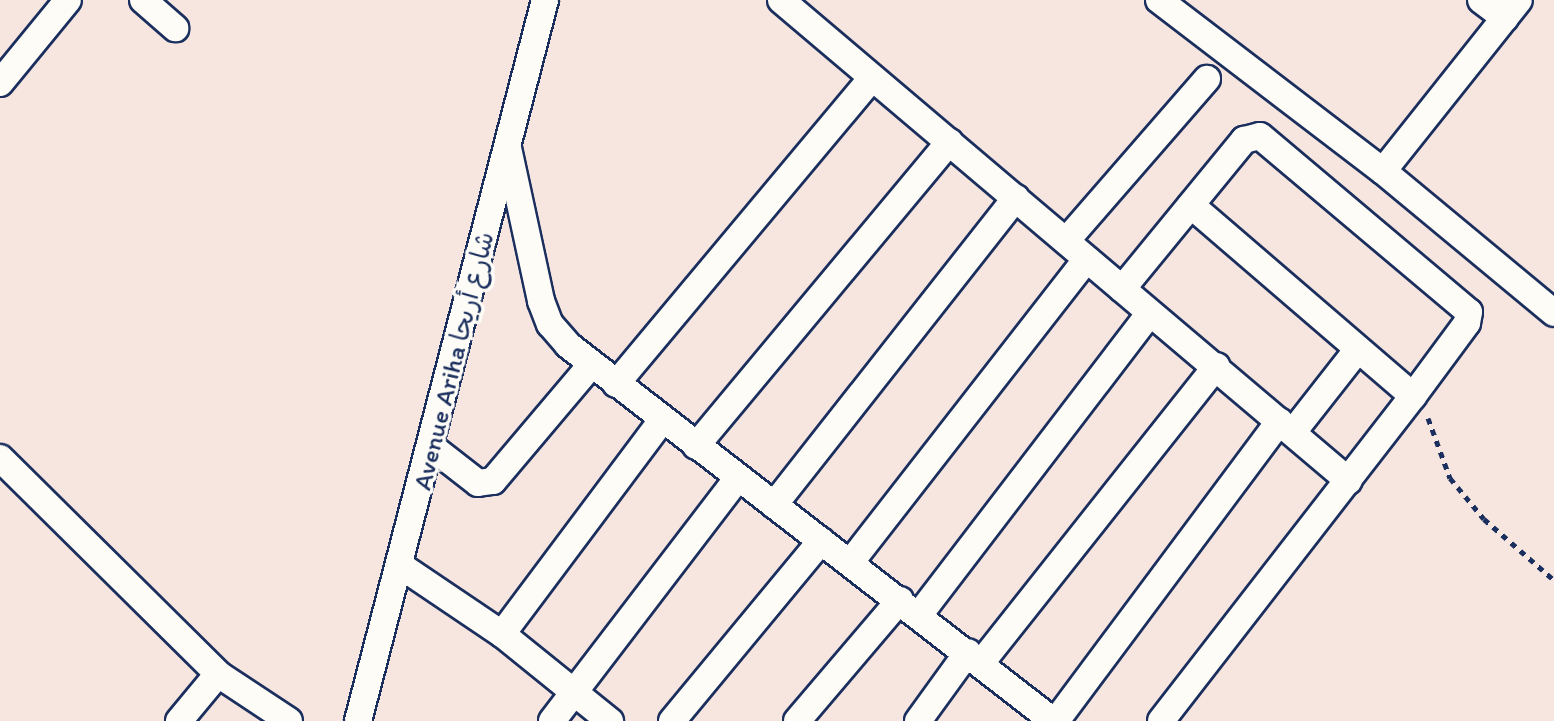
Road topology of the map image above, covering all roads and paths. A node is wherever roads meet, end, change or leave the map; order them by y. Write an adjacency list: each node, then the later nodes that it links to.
1 (68, 0): 11 (street)
2 (143, 0): 8 (street)
3 (545, 0): 13 (street, Avenue Ariha شارع أريحا)
4 (781, 0): 9 (street)
5 (1159, 0): 14 (street)
6 (1481, 0): 7 (street)
7 (1512, 9): 14 (street)
8 (175, 28)
9 (872, 78): 12 (street); 25 (street)
10 (1207, 79): 17 (street)
11 (0, 83)
12 (949, 142): 15 (street); 29 (street)
13 (508, 148): 23 (street); 30 (street, Avenue Ariha شارع أريحا)
14 (1383, 171): 21 (street)
15 (1016, 198): 17 (street); 34 (street)
16 (1191, 205): 19 (street); 22 (street); 26 (street)
17 (1066, 241): 18 (street)
18 (1087, 259): 19 (street); 36 (street)
19 (1122, 289): 20 (street)
20 (1150, 313): 24 (street); 39 (street)
21 (1554, 313)
22 (1358, 349): 26 (street); 28 (street)
23 (592, 364): 25 (street); 30 (street)
24 (1216, 366): 28 (street); 41 (street)
25 (616, 384): 27 (street)
26 (1413, 396): 33 (street); 38 (path)
27 (662, 420): 29 (street); 40 (street)
28 (1287, 426): 33 (street); 44 (street)
29 (696, 446): 32 (street)
30 (433, 448): 37 (street, Avenue Ariha شارع أريحا)
31 (0, 458): 42 (street)
32 (738, 478): 34 (street); 43 (street)
33 (1349, 481): 53 (street)
34 (774, 505): 35 (street)
35 (821, 541): 36 (street); 50 (street)
36 (850, 563): 39 (street)
37 (401, 566): 40 (street); 47 (street, Avenue Ariha شارع أريحا)
38 (1554, 580)
39 (910, 608): 41 (street); 51 (street)
40 (502, 634): 43 (street)
41 (974, 658): 44 (street); 52 (street)
42 (218, 674): 45 (street); 46 (street)
43 (575, 694): 48 (street); 49 (street)
44 (1046, 719)
45 (179, 721)
46 (289, 721)
47 (358, 721)
48 (552, 721)
49 (610, 721)
50 (672, 721)
51 (797, 721)
52 (918, 721)
53 (1161, 721)

